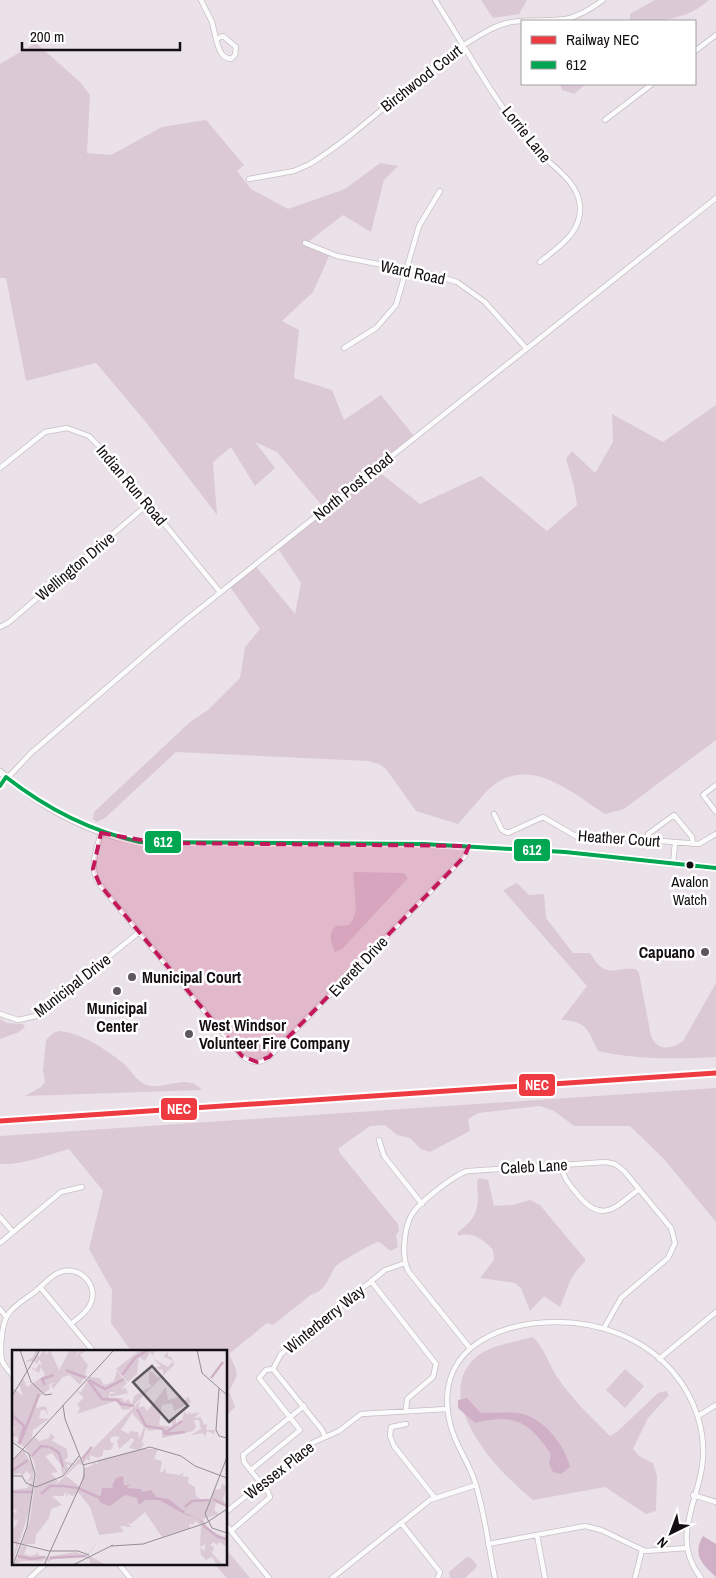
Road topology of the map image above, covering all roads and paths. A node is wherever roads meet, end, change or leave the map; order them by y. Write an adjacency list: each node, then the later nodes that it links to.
1 (201, 0): 7 (street)
2 (435, 0): 8 (street, Lorrie Lane)
3 (603, 0): 4 (street, Birchwood Court)
4 (521, 20)
5 (521, 20): 8 (street, Birchwood Court)
6 (716, 35): 9 (street)
7 (216, 39): 7 (street)
8 (464, 44): 12 (street, Birchwood Court); 16 (street, Lorrie Lane)
9 (696, 50)
10 (651, 85): 11 (street)
11 (605, 120)
12 (249, 180)
13 (440, 191): 17 (street)
14 (716, 198): 19 (street, North Post Road)
15 (306, 243): 17 (street, Ward Road)
16 (540, 262)
17 (407, 270): 18 (street); 19 (street, Ward Road)
18 (344, 348)
19 (526, 348): 22 (street, North Post Road)
20 (0, 468): 21 (street, Indian Run Road)
21 (148, 504): 22 (street, Indian Run Road); 23 (street, Wellington Drive)
22 (220, 592): 25 (street, North Post Road)
23 (0, 627)
24 (0, 772): 25 (street)
25 (6, 777): 27 (street, North Post Road); 30 (street)
26 (716, 785): 28 (street)
27 (0, 786)
28 (716, 812)
29 (494, 814): 32 (street, Heather Court)
30 (101, 833): 35 (street); 38 (street, Everett Drive)
31 (716, 834): 34 (street)
32 (647, 840): 33 (street, Heather Court); 34 (street)
33 (675, 843): 34 (street, Heather Court); 36 (street)
34 (693, 844)
35 (469, 846): 36 (street); 38 (street, Everett Drive)
36 (672, 864): 37 (street)
37 (716, 868)
38 (138, 933): 39 (street, Municipal Drive)
39 (0, 1014)
40 (379, 1140): 44 (street)
41 (562, 1165): 43 (street, Caleb Lane); 43 (street); 44 (street, Caleb Lane)
42 (82, 1187): 46 (street)
43 (638, 1189): 57 (street, Caleb Lane)
44 (422, 1204): 48 (street, Caleb Lane)
45 (0, 1217): 46 (street)
46 (13, 1232): 47 (street)
47 (0, 1243)
48 (405, 1263): 49 (street, Winterberry Way); 58 (street)
49 (371, 1281): 62 (street, Winterberry Way); 67 (street)
50 (40, 1287): 53 (street); 56 (street); 56 (street)
51 (0, 1309): 53 (street)
52 (716, 1312): 60 (street)
53 (6, 1317): 55 (street)
54 (0, 1318): 55 (street)
55 (4, 1323): 61 (street)
56 (71, 1324): 59 (street)
57 (604, 1328): 58 (street); 60 (street)
58 (469, 1347): 66 (street)
59 (92, 1350)
60 (660, 1359): 69 (street)
61 (1, 1364): 63 (street)
62 (273, 1369): 65 (street, Winterberry Way); 68 (street)
63 (12, 1375)
64 (716, 1405): 69 (street)
65 (304, 1406): 68 (street); 71 (street, Winterberry Way)
66 (447, 1408): 67 (street, Wessex Place); 74 (street)
67 (406, 1411): 71 (street, Wessex Place)
68 (291, 1416): 72 (street); 72 (street)
69 (698, 1416): 75 (street)
70 (406, 1424): 76 (street)
71 (325, 1436): 73 (street, Wessex Place)
72 (251, 1470): 73 (street)
73 (262, 1483): 78 (street, Wessex Place); 81 (street)
74 (476, 1485): 76 (street); 83 (street)
75 (694, 1495): 77 (street); 84 (street)
76 (435, 1498): 79 (street)
77 (716, 1502)
78 (228, 1510)
79 (400, 1523): 91 (street); 92 (street)
80 (228, 1528): 81 (street)
81 (230, 1530): 90 (street)
82 (537, 1534): 83 (street); 85 (street); 94 (street)
83 (488, 1544): 93 (street)
84 (687, 1548): 85 (street); 96 (street)
85 (642, 1550): 95 (street)
86 (43, 1566): 89 (street)
87 (120, 1566): 88 (street)
88 (127, 1577)
89 (30, 1578)
90 (269, 1578)
91 (332, 1578)
92 (438, 1578)
93 (494, 1578)
94 (545, 1578)
95 (635, 1578)
96 (701, 1578)

